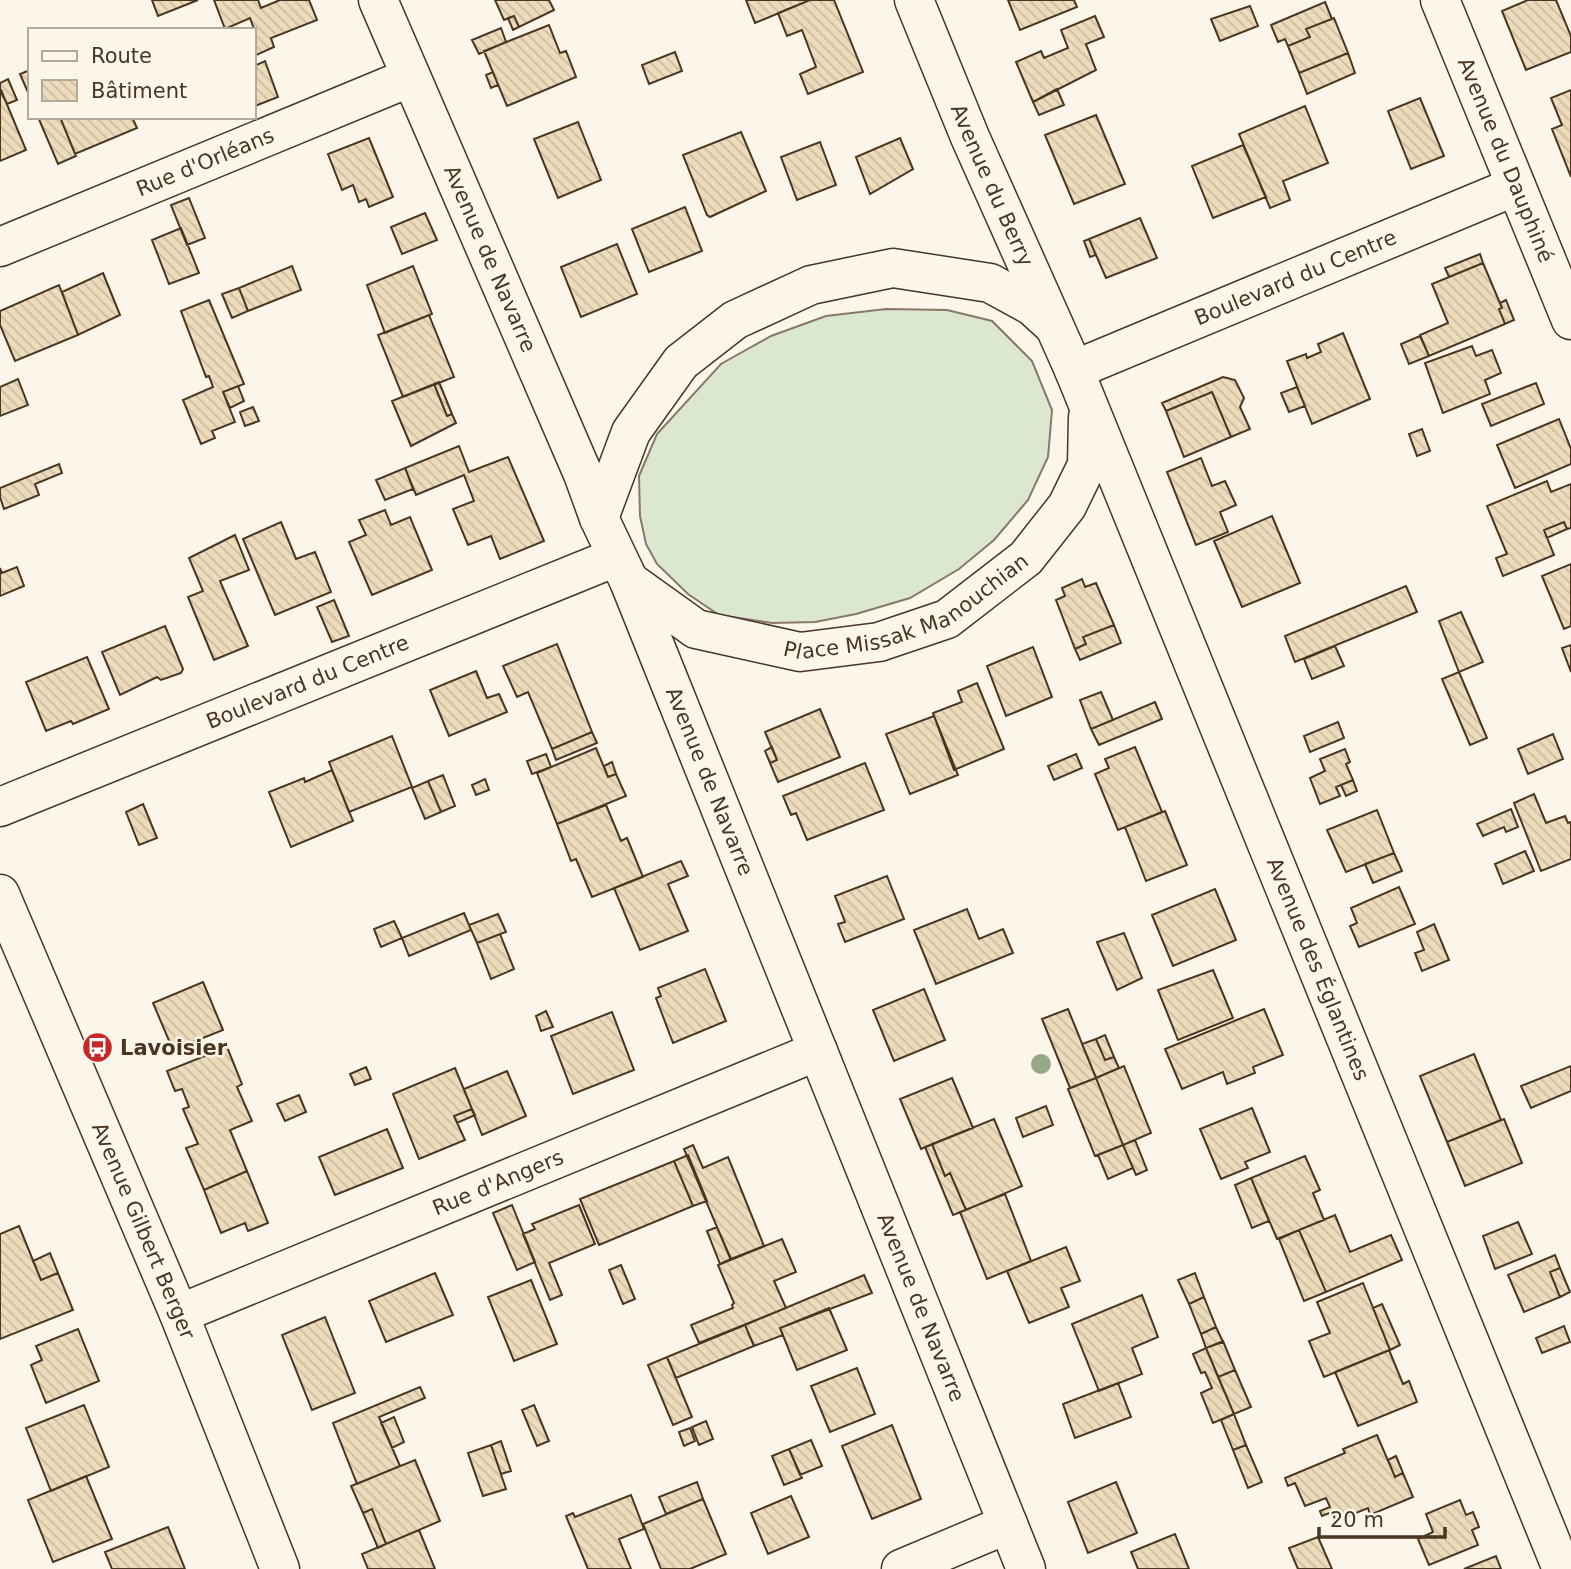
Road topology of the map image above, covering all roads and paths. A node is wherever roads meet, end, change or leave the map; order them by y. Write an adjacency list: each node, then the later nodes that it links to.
1 (379, 0): 4 (street, Avenue de Navarre)
2 (914, 0): 8 (street, Avenue du Berry)
3 (1440, 0): 5 (street, Avenue du Dauphiné)
4 (411, 77): 6 (street, Rue d'Orléans); 11 (street, Avenue de Navarre)
5 (1516, 187): 7 (street, Avenue du Dauphiné); 9 (street, Boulevard du Centre)
6 (0, 247)
7 (1571, 320)
8 (1056, 327): 9 (street, Avenue du Berry); 11 (street)
9 (1074, 370): 10 (street, Avenue des Églantines)
10 (1088, 405): 12 (street, Place Missak Manouchian); 21 (street, Avenue des Églantines)
11 (599, 518): 12 (street, Avenue de Navarre)
12 (623, 569): 13 (street, Boulevard du Centre); 15 (street, Avenue de Navarre)
13 (0, 807)
14 (0, 894): 16 (street, Avenue Gilbert Berger)
15 (818, 1051): 16 (street, Rue d'Angers); 17 (street, Avenue de Navarre)
16 (179, 1314): 18 (street, Avenue Gilbert Berger)
17 (1008, 1524): 19 (street); 20 (street, Avenue de Navarre)
18 (281, 1569)
19 (901, 1569)
20 (1026, 1569)
21 (1562, 1569)

